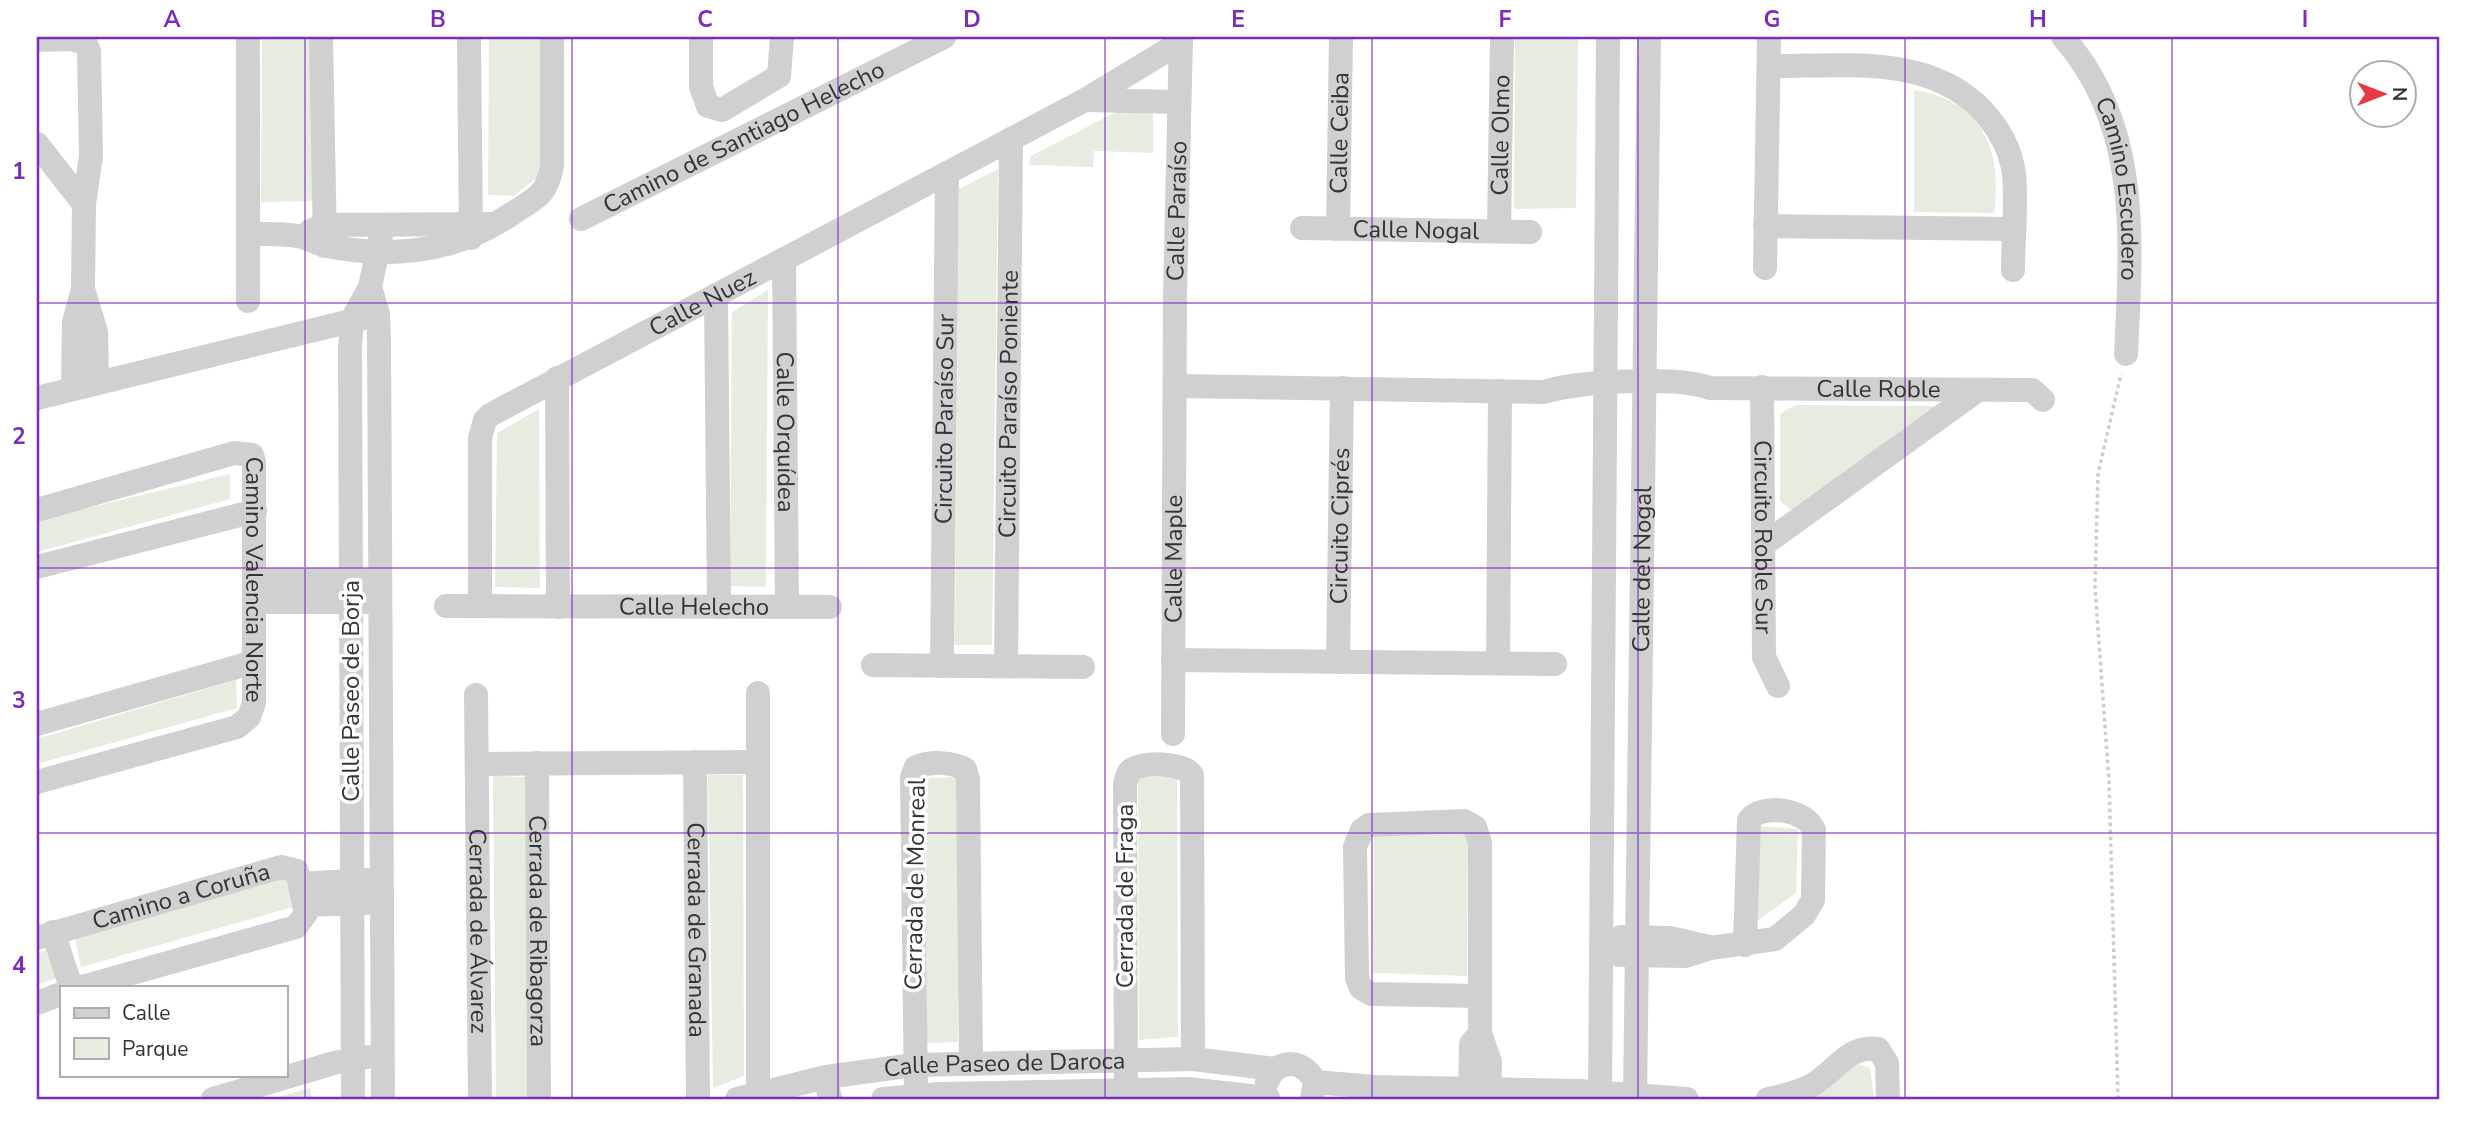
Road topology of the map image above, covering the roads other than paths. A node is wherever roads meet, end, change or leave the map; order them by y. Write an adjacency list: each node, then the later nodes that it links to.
1 (248, 37): 32 (street)
2 (321, 37): 33 (street)
3 (469, 37): 29 (street)
4 (552, 37): 29 (street)
5 (701, 37): 6 (street)
6 (782, 37)
7 (944, 37): 23 (street, Camino de Santiago Helecho)
8 (1341, 37): 27 (street, Calle Ceiba)
9 (1502, 37): 30 (street, Calle Olmo)
10 (1608, 37): 52 (street, Calle del Nogal)
11 (1649, 37): 49 (street, Calle del Nogal)
12 (1769, 37): 16 (street)
13 (2063, 37): 43 (street, Camino Escudero)
14 (1181, 39): 17 (street, Calle Nuez); 18 (street, Calle Paraíso)
15 (37, 40): 22 (street)
16 (1769, 66): 25 (street); 28 (street)
17 (1085, 100): 18 (street, Calle Nuez); 19 (street, Calle Nuez)
18 (1179, 102): 46 (street, Calle Paraíso)
19 (1011, 139): 21 (street, Calle Nuez); 75 (street, Circuito Paraíso Poniente)
20 (37, 144): 22 (street)
21 (947, 173): 35 (street, Calle Nuez); 74 (street, Circuito Paraíso Sur)
22 (84, 204): 45 (street)
23 (581, 219)
24 (383, 226): 29 (street); 33 (street); 34 (street, Calle Paseo de Borja)
25 (1765, 226): 28 (street); 36 (street)
26 (1302, 229): 27 (street, Calle Nogal)
27 (1338, 229): 30 (street, Calle Nogal)
28 (2013, 229): 37 (street)
29 (471, 231): 34 (street)
30 (1499, 231): 31 (street, Calle Nogal)
31 (1530, 232)
32 (248, 234): 33 (street); 40 (street)
33 (325, 236): 34 (street)
34 (378, 250): 38 (street, Calle Paseo de Borja)
35 (784, 259): 39 (street, Calle Nuez); 66 (street, Calle Orquídea)
36 (1765, 268)
37 (2013, 270)
38 (370, 287): 41 (street, Calle Paseo de Borja); 42 (street, Calle Paseo de Borja)
39 (716, 295): 44 (street, Calle Nuez); 65 (street)
40 (248, 301)
41 (378, 314): 42 (street); 61 (street, Calle Paseo de Borja)
42 (352, 320): 45 (street); 60 (street, Calle Paseo de Borja)
43 (2126, 355)
44 (557, 379): 63 (street, Calle Nuez); 64 (street)
45 (85, 386): 53 (street)
46 (1176, 386): 48 (street); 68 (street, Calle Maple)
47 (1762, 387): 49 (street, Calle Roble); 50 (street, Calle Roble); 57 (street, Circuito Roble Sur)
48 (1342, 388): 51 (street); 70 (street, Circuito Ciprés)
49 (1646, 390): 52 (street, Calle Roble); 93 (street, Calle del Nogal)
50 (1978, 390): 54 (street, Calle Roble); 57 (street)
51 (1500, 391): 52 (street); 71 (street)
52 (1606, 391): 91 (street, Calle del Nogal)
53 (37, 398)
54 (2043, 400)
55 (37, 510): 56 (street, Camino Valencia Norte)
56 (255, 511): 58 (street); 59 (street, Camino Valencia Norte)
57 (1763, 545): 77 (street, Circuito Roble Sur)
58 (37, 567)
59 (255, 591): 60 (street); 69 (street, Camino Valencia Norte)
60 (351, 591): 61 (street); 88 (street, Calle Paseo de Borja)
61 (380, 591): 87 (street, Calle Paseo de Borja)
62 (446, 607): 63 (street, Calle Helecho)
63 (480, 607): 64 (street, Calle Helecho)
64 (558, 607): 65 (street, Calle Helecho)
65 (719, 607): 66 (street, Calle Helecho)
66 (787, 607): 67 (street, Calle Helecho)
67 (830, 607)
68 (1174, 660): 70 (street); 81 (street, Calle Maple)
69 (254, 662): 80 (street); 86 (street, Camino Valencia Norte)
70 (1338, 662): 71 (street)
71 (1498, 663): 72 (street)
72 (1555, 664)
73 (873, 665): 74 (street)
74 (942, 666): 75 (street)
75 (1006, 666): 76 (street)
76 (1083, 667)
77 (1778, 686)
78 (758, 693): 83 (street)
79 (476, 695): 85 (street, Cerrada de Álvarez)
80 (37, 724)
81 (1173, 734)
82 (695, 762): 83 (street); 84 (street); 120 (street, Cerrada de Granada)
83 (758, 762): 110 (street)
84 (537, 763): 85 (street); 119 (street, Cerrada de Ribagorza)
85 (477, 764): 118 (street, Cerrada de Álvarez)
86 (37, 782)
87 (381, 891): 88 (street, Camino a Coruña); 99 (street, Calle Paseo de Borja)
88 (352, 892): 89 (street, Camino a Coruña); 100 (street, Calle Paseo de Borja)
89 (302, 895): 90 (street, Camino a Coruña); 95 (street)
90 (45, 935): 94 (street, Camino a Coruña)
91 (1602, 945): 93 (street); 112 (street, Calle del Nogal)
92 (1745, 945): 92 (street); 93 (street)
93 (1635, 946): 113 (street, Calle del Nogal)
94 (70, 986)
95 (86, 986)
96 (60, 994): 98 (street)
97 (1479, 996): 97 (street); 109 (street)
98 (37, 1003)
99 (381, 1056): 100 (street); 117 (street, Calle Paseo de Borja)
100 (352, 1058): 115 (street); 116 (street, Calle Paseo de Borja)
101 (1193, 1059): 102 (street, Calle Paseo de Daroca); 102 (street, Cerrada de Fraga); 105 (street, Calle Paseo de Daroca)
102 (1125, 1060): 103 (street, Calle Paseo de Daroca); 107 (street, Cerrada de Fraga)
103 (971, 1064): 104 (street, Calle Paseo de Daroca); 104 (street, Cerrada de Monreal)
104 (914, 1065): 106 (street, Calle Paseo de Daroca); 111 (street, Cerrada de Monreal)
105 (1275, 1069): 108 (street, Calle Paseo de Daroca); 114 (street)
106 (827, 1088): 110 (street, Calle Paseo de Daroca)
107 (1126, 1091): 111 (street, Calle Paseo de Daroca); 114 (street, Calle Paseo de Daroca)
108 (1313, 1091): 109 (street)
109 (1479, 1094): 112 (street)
110 (747, 1096)
111 (916, 1096): 121 (street, Calle Paseo de Daroca)
112 (1600, 1096): 113 (street)
113 (1635, 1097): 122 (street)
114 (1269, 1098)
115 (213, 1099)
116 (353, 1099)
117 (383, 1099)
118 (480, 1099)
119 (539, 1099)
120 (698, 1099)
121 (883, 1099)
122 (1687, 1099)
123 (1768, 1099): 124 (street)
124 (1888, 1099)

